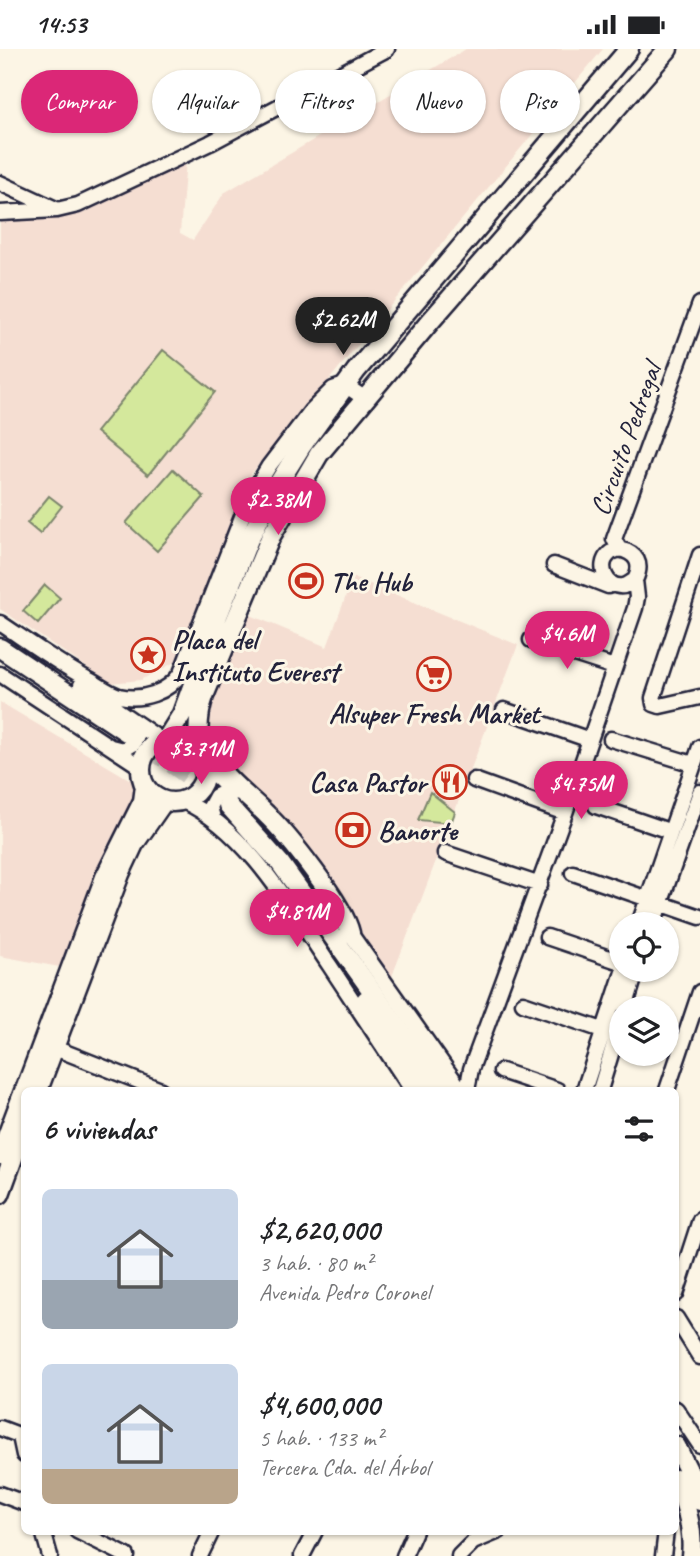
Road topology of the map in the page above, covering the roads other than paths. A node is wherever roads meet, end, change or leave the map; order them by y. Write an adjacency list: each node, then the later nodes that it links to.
1 (387, 49): 5 (street)
2 (629, 49): 8 (main road)
3 (668, 49): 9 (main road)
4 (0, 183): 5 (street)
5 (57, 209): 6 (street)
6 (0, 213)
7 (700, 304): 11 (street, Circuito Pedregal)
8 (345, 384): 9 (street); 10 (main road); 18 (street)
9 (364, 398): 16 (main road)
10 (249, 539): 16 (street); 28 (main road)
11 (619, 549): 14 (street, Circuito Pedregal); 15 (street)
12 (700, 555): 25 (street)
13 (554, 565): 15 (street)
14 (635, 580): 15 (street); 23 (street)
15 (613, 584)
16 (248, 589): 17 (main road)
17 (238, 614): 32 (main road); 51 (main road)
18 (0, 623)
19 (0, 632): 27 (street)
20 (531, 640): 23 (street)
21 (0, 648): 27 (main road)
22 (0, 660): 27 (main road)
23 (614, 667): 30 (street)
24 (0, 674): 27 (street)
25 (700, 697)
26 (504, 710): 30 (street)
27 (122, 735): 28 (street); 34 (street)
28 (164, 739): 32 (main road); 34 (main road)
29 (611, 739): 33 (street)
30 (590, 740): 42 (street)
31 (700, 747): 33 (street)
32 (203, 760): 39 (main road); 41 (street)
33 (693, 764): 43 (street)
34 (141, 767): 36 (main road)
35 (474, 780): 42 (street)
36 (145, 786): 38 (main road); 60 (main road)
37 (700, 792): 47 (street)
38 (164, 801): 39 (main road); 60 (main road)
39 (183, 801): 41 (street)
40 (596, 806): 43 (street)
41 (224, 807): 51 (street); 58 (main road); 68 (street); 69 (main road)
42 (565, 813): 46 (street)
43 (669, 831): 47 (street)
44 (445, 853): 46 (street)
45 (573, 873): 47 (street)
46 (540, 885): 62 (street)
47 (654, 901): 48 (street); 49 (street); 50 (street)
48 (647, 912)
49 (654, 912)
50 (700, 917)
51 (350, 933): 56 (street)
52 (547, 937): 53 (street)
53 (609, 958)
54 (700, 992): 76 (street)
55 (523, 1003): 57 (street)
56 (399, 1005): 58 (main road); 63 (street)
57 (609, 1027)
58 (406, 1035): 70 (main road)
59 (609, 1038): 74 (street)
60 (48, 1045): 65 (main road); 66 (main road); 67 (street)
61 (609, 1050): 75 (street)
62 (477, 1053): 63 (street); 72 (street)
63 (442, 1062): 71 (street)
64 (501, 1071): 73 (street)
65 (27, 1087)
66 (39, 1087)
67 (153, 1087)
68 (410, 1087)
69 (426, 1087)
70 (441, 1087)
71 (459, 1087)
72 (468, 1087)
73 (547, 1087)
74 (585, 1087)
75 (601, 1087)
76 (668, 1087)
77 (21, 1101): 79 (main road)
78 (21, 1136): 80 (main road)
79 (0, 1155)
80 (0, 1195)
81 (700, 1220): 82 (street)
82 (679, 1285)
83 (679, 1323): 84 (street)
84 (700, 1357)
85 (679, 1414): 88 (street)
86 (0, 1428): 87 (street)
87 (21, 1437)
88 (700, 1445)
89 (679, 1452): 92 (main road)
90 (679, 1487): 108 (main road)
91 (0, 1494): 93 (street)
92 (700, 1501)
93 (21, 1502)
94 (44, 1535): 101 (street)
95 (85, 1535): 102 (street)
96 (210, 1535): 103 (street)
97 (312, 1535): 104 (street)
98 (413, 1535): 105 (street)
99 (490, 1535): 106 (street)
100 (666, 1535): 107 (street)
101 (50, 1556)
102 (127, 1556)
103 (200, 1556)
104 (302, 1556)
105 (404, 1556)
106 (459, 1556)
107 (663, 1556)
108 (691, 1556)

